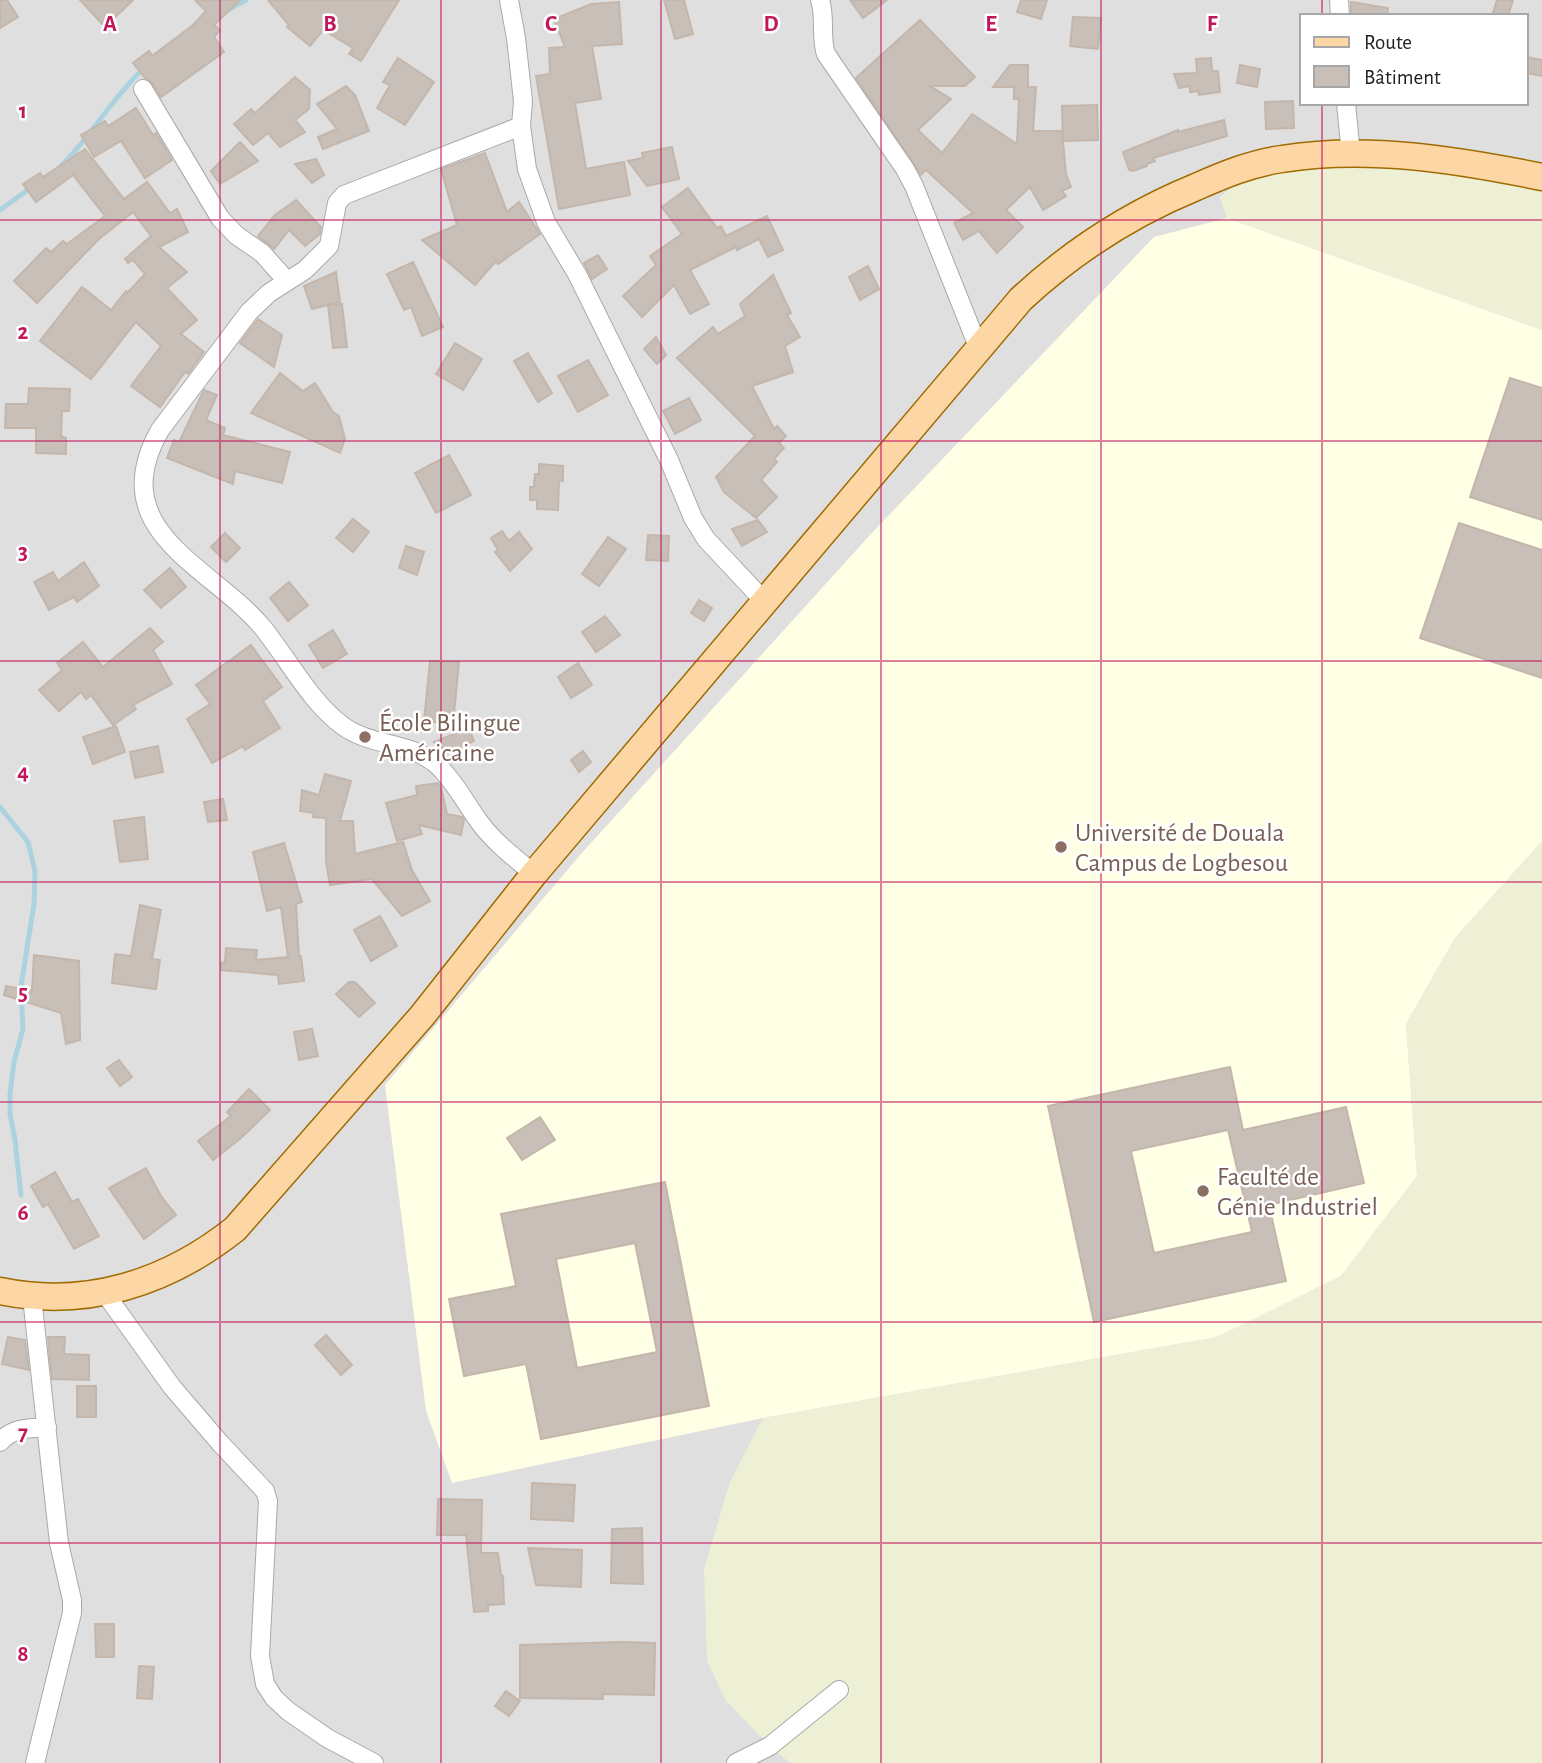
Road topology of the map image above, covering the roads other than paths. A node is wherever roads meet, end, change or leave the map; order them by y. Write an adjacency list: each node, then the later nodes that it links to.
1 (509, 0): 5 (street)
2 (820, 0): 9 (street)
3 (143, 89): 8 (street)
4 (1346, 105): 6 (street)
5 (521, 126): 8 (street); 10 (street)
6 (1351, 155): 7 (main road); 9 (main road)
7 (1542, 177)
8 (287, 281): 11 (street)
9 (979, 349): 10 (main road)
10 (764, 601): 11 (main road)
11 (534, 874): 13 (main road)
12 (0, 1291): 14 (main road)
13 (104, 1292): 14 (main road); 19 (street)
14 (32, 1297): 15 (street)
15 (47, 1427): 16 (street); 18 (street)
16 (0, 1443)
17 (839, 1690): 20 (street)
18 (35, 1763)
19 (374, 1763)
20 (736, 1763)

